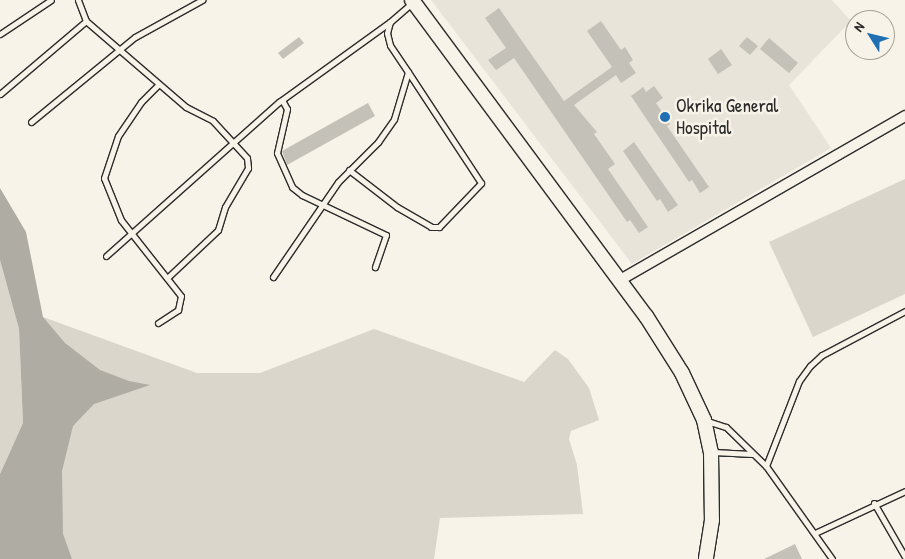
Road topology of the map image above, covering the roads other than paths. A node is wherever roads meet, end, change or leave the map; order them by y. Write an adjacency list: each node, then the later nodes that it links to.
1 (51, 0): 7 (lane)
2 (78, 0): 5 (lane)
3 (202, 0): 8 (lane)
4 (412, 1): 6 (lane); 23 (street)
5 (86, 21): 8 (lane); 11 (lane)
6 (390, 22): 9 (lane); 12 (lane)
7 (0, 34)
8 (120, 49): 10 (lane); 14 (lane)
9 (408, 72): 16 (lane); 16 (lane)
10 (158, 85): 15 (lane); 18 (lane)
11 (0, 94)
12 (282, 100): 15 (lane); 17 (lane)
13 (905, 116): 23 (street)
14 (31, 122)
15 (233, 142): 18 (lane); 22 (lane)
16 (349, 170): 17 (lane)
17 (322, 205): 20 (lane); 21 (lane)
18 (131, 233): 19 (lane); 22 (lane)
19 (106, 256)
20 (375, 267)
21 (273, 277)
22 (167, 278): 25 (lane)
23 (620, 280): 26 (street)
24 (905, 311): 29 (lane)
25 (158, 323)
26 (704, 420): 27 (street); 28 (lane)
27 (711, 452): 28 (lane); 34 (street)
28 (752, 454): 29 (lane)
29 (766, 466): 32 (lane)
30 (905, 491): 31 (lane)
31 (874, 504): 32 (lane); 33 (lane)
32 (815, 533): 35 (lane)
33 (905, 558)
34 (706, 559)
35 (832, 559)

